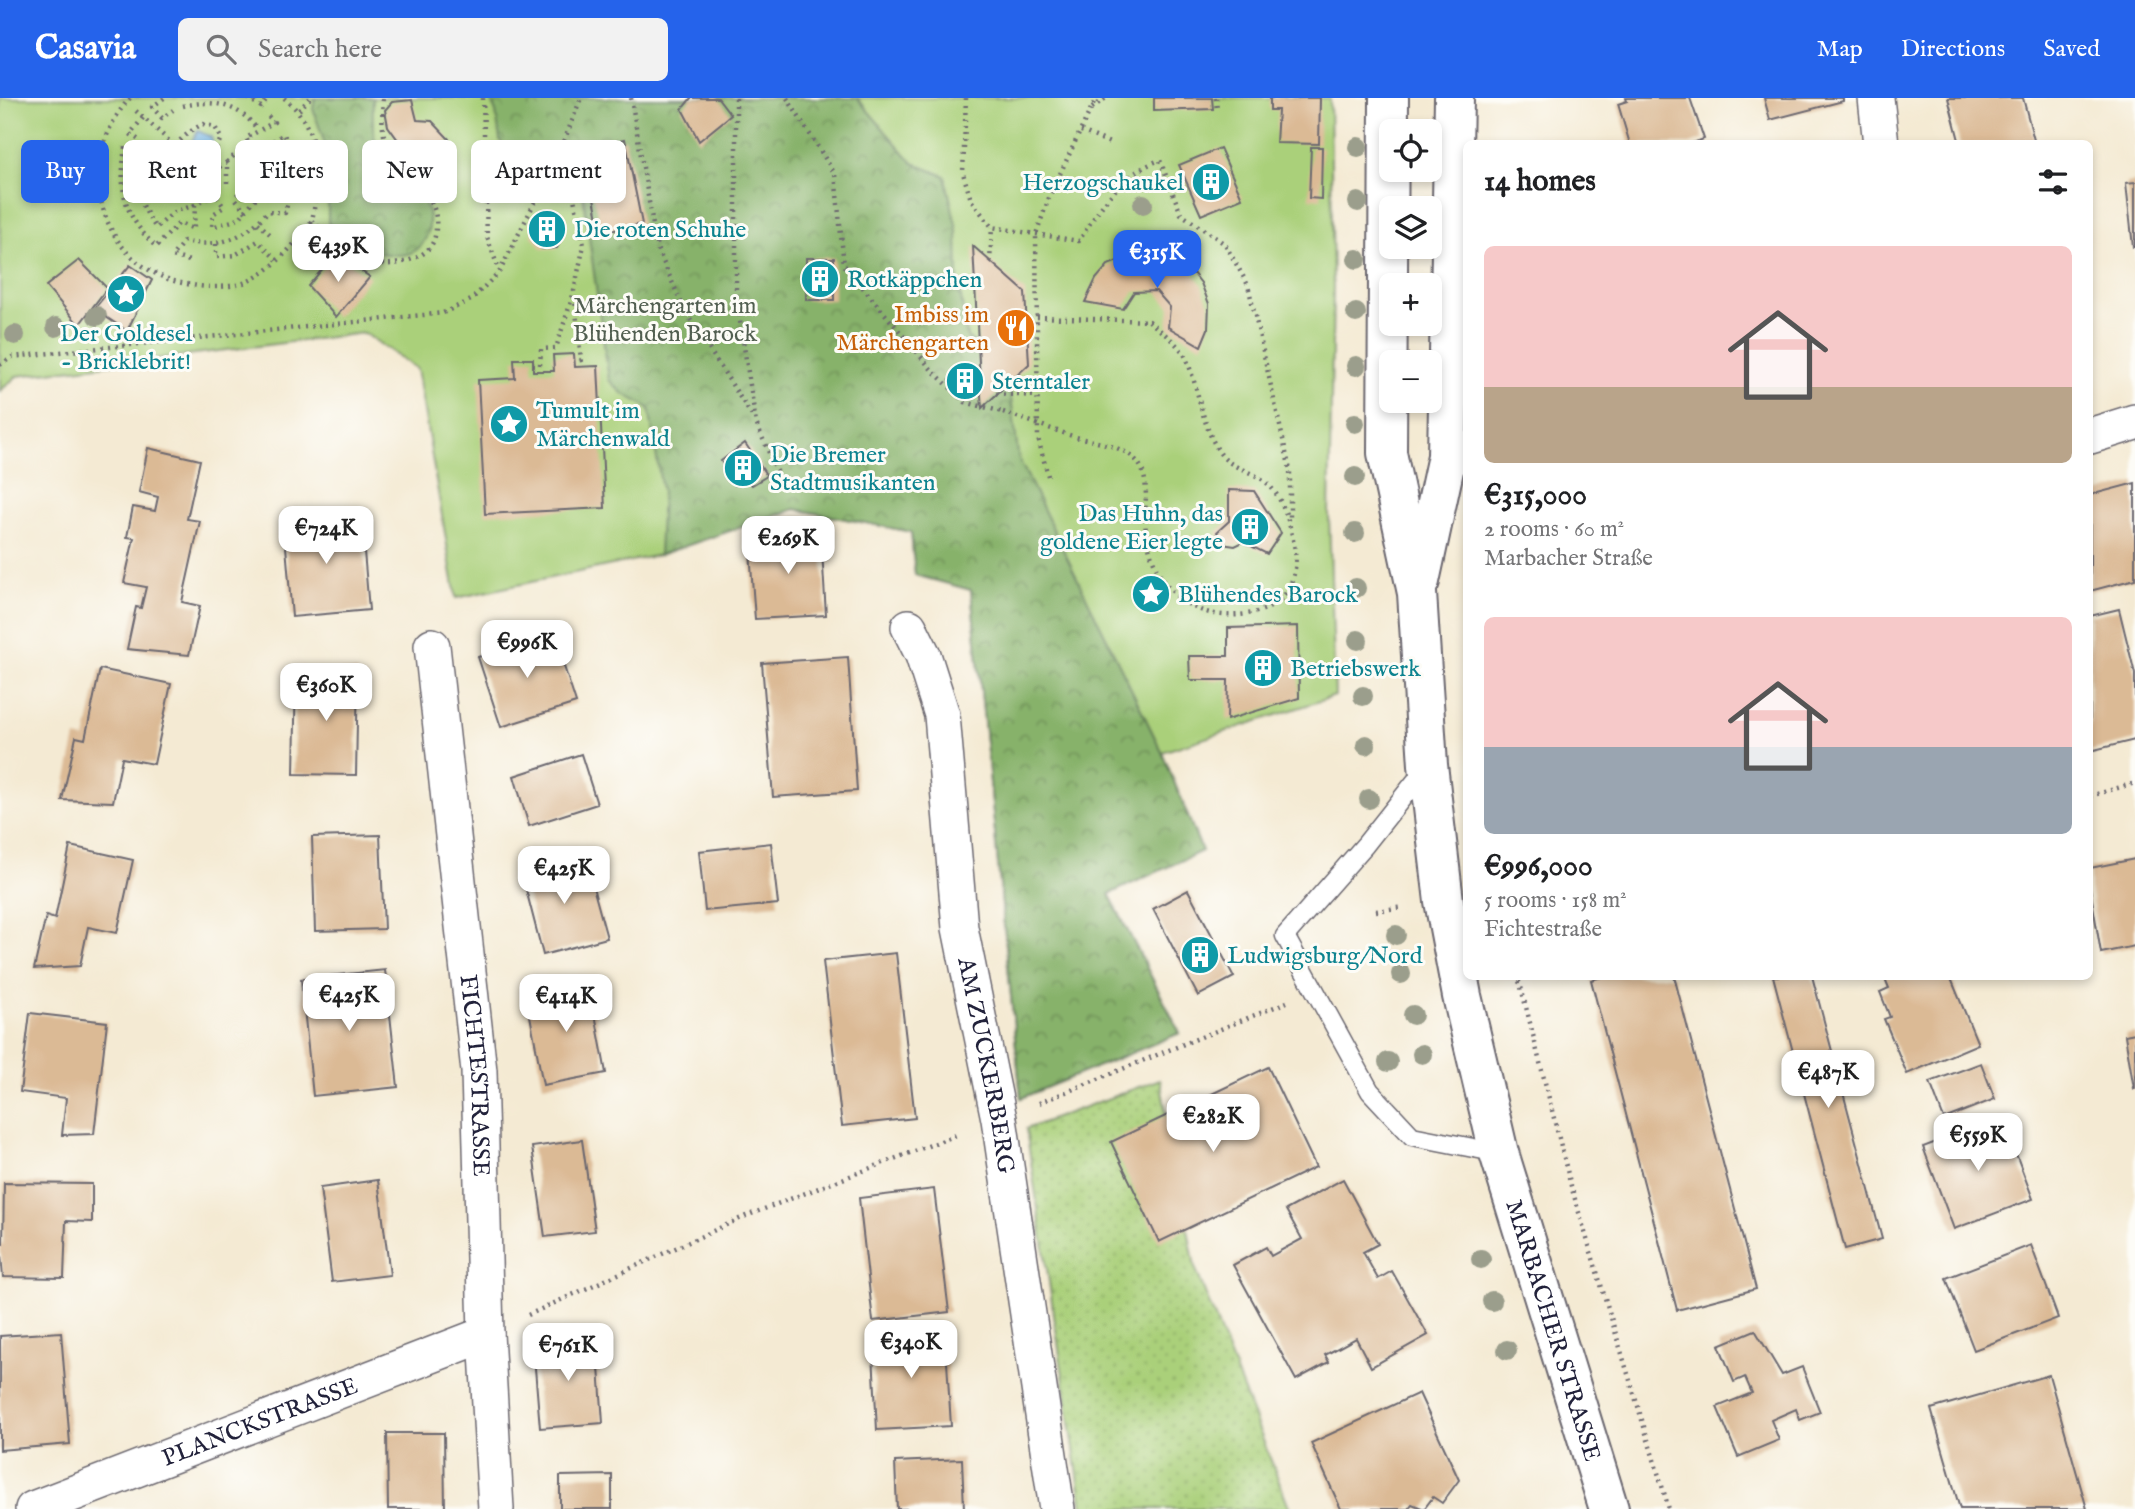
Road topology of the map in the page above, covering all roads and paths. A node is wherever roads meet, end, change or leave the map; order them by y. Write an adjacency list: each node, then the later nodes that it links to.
1 (130, 98): 56 (path)
2 (164, 98): 23 (path)
3 (248, 98): 4 (path)
4 (269, 98)
5 (284, 98): 24 (path)
6 (310, 98): 24 (path)
7 (383, 98): 50 (path)
8 (483, 98): 59 (path)
9 (581, 98): 37 (path)
10 (631, 98): 67 (path)
11 (736, 98): 67 (path)
12 (787, 98): 72 (path, bridge)
13 (966, 98): 52 (path)
14 (1096, 98): 22 (path)
15 (1106, 98): 22 (path)
16 (1216, 98): 26 (path)
17 (1388, 98): 73 (main road, MARBACHER STRASSE)
18 (1454, 98): 73 (main road, MARBACHER STRASSE)
19 (1876, 98): 38 (street)
20 (199, 100): 21 (path); 29 (path)
21 (183, 106)
22 (1092, 108): 30 (path)
23 (173, 110)
24 (299, 110): 50 (path)
25 (136, 111): 28 (path)
26 (1217, 111)
27 (267, 115): 29 (path)
28 (143, 118): 31 (path); 48 (path)
29 (257, 129): 34 (path)
30 (1081, 131): 39 (path); 53 (path)
31 (169, 140)
32 (181, 140): 33 (path)
33 (220, 140)
34 (247, 140)
35 (274, 140): 36 (path)
36 (286, 140)
37 (564, 140)
38 (1881, 140)
39 (1110, 143)
40 (235, 155): 41 (path)
41 (227, 162): 42 (path); 43 (path)
42 (221, 166)
43 (227, 185)
44 (125, 203): 48 (path)
45 (239, 203): 49 (path)
46 (534, 203): 59 (path)
47 (575, 203): 60 (path)
48 (195, 205): 49 (path)
49 (246, 212): 51 (path)
50 (312, 221): 56 (path)
51 (258, 222): 54 (path); 55 (path)
52 (992, 227): 53 (path); 58 (path)
53 (1036, 234): 61 (path); 72 (path)
54 (272, 236)
55 (216, 244): 56 (path); 57 (path)
56 (277, 260)
57 (192, 262)
58 (990, 262)
59 (500, 271): 63 (path)
60 (574, 290): 62 (path); 64 (path)
61 (1037, 317): 66 (path); 72 (path)
62 (574, 361)
63 (0, 365)
64 (533, 365)
65 (996, 394): 66 (path)
66 (1038, 396): 70 (path)
67 (756, 422): 71 (path)
68 (2135, 422): 69 (street)
69 (2093, 435)
70 (1048, 476)
71 (780, 478)
72 (1290, 526)
73 (1417, 593): 76 (main road, MARBACHER STRASSE)
74 (909, 627): 81 (street, AM ZUCKERBERG)
75 (432, 646): 83 (street, FICHTESTRASSE)
76 (1429, 765): 80 (lane); 82 (main road, MARBACHER STRASSE)
77 (2135, 783): 78 (path)
78 (2093, 795)
79 (1517, 980): 88 (path)
80 (1313, 991): 81 (path); 82 (lane)
81 (999, 1119): 83 (path); 86 (street, AM ZUCKERBERG)
82 (1499, 1153): 87 (main road, MARBACHER STRASSE)
83 (486, 1334): 84 (street, PLANCKSTRASSE); 85 (street, FICHTESTRASSE)
84 (33, 1509)
85 (496, 1509)
86 (1057, 1509)
87 (1609, 1509)
88 (1669, 1509)

